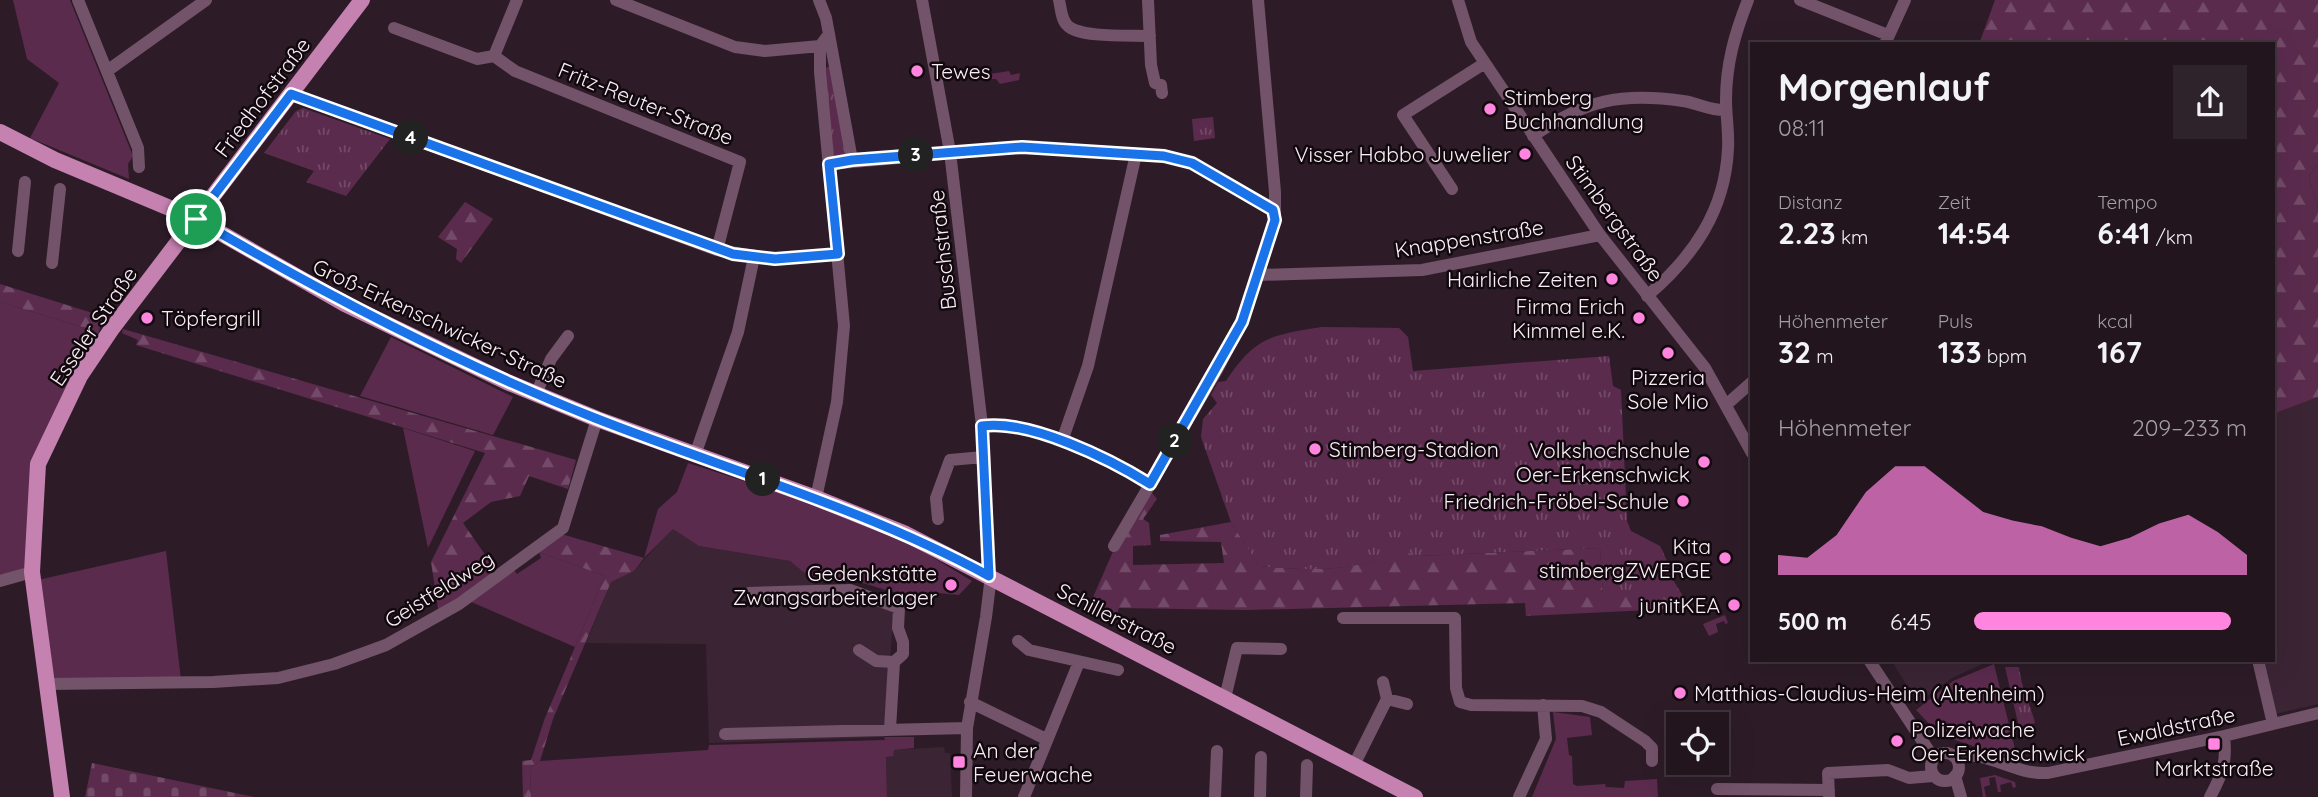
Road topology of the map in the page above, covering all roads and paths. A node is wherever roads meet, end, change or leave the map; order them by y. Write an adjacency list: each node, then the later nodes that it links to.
1 (78, 0): 23 (street)
2 (206, 0): 23 (street)
3 (362, 0): 25 (main road, Friedhofstraße)
4 (516, 0): 21 (street)
5 (819, 0): 17 (street)
6 (922, 0): 29 (street, Buschstraße)
7 (1059, 0): 18 (street)
8 (1148, 0): 18 (street)
9 (1258, 0): 37 (street)
10 (1748, 0): 26 (street)
11 (1800, 0): 15 (street)
12 (1905, 0): 19 (street)
13 (623, 1): 20 (street)
14 (1462, 1): 22 (street, Stimbergstraße)
15 (1827, 5): 19 (street)
16 (394, 28): 21 (street, Fritz-Reuter-Straße)
17 (829, 34): 20 (street); 31 (street)
18 (1150, 36): 24 (street)
19 (1887, 39)
20 (820, 46): 32 (street)
21 (494, 56): 40 (street, Fritz-Reuter-Straße)
22 (1485, 63): 28 (street, Stimbergstraße); 35 (street)
23 (107, 71): 33 (street)
24 (1162, 93)
25 (291, 94): 38 (main road, Friedhofstraße); 40 (street)
26 (1726, 110): 28 (street); 46 (street)
27 (0, 132): 38 (main road, Groß-Erkenschwicker-Straße)
28 (1533, 136): 39 (street, Stimbergstraße)
29 (950, 152): 30 (street); 31 (street); 52 (street, Buschstraße)
30 (1136, 154): 37 (street); 53 (street)
31 (852, 160): 32 (street)
32 (829, 164): 42 (street)
33 (139, 167)
34 (24, 183): 41 (street)
35 (1452, 189)
36 (60, 190): 44 (street)
37 (1273, 210): 45 (street)
38 (196, 219): 49 (main road, Groß-Erkenschwicker-Straße); 61 (main road, Esseler Straße)
39 (1600, 235): 45 (street, Knappenstraße); 46 (street, Stimbergstraße)
40 (717, 250): 43 (street)
41 (18, 251)
42 (838, 254): 43 (street); 58 (street)
43 (754, 257): 55 (street)
44 (52, 263)
45 (1259, 275): 57 (street)
46 (1647, 296): 50 (street, Stimbergstraße)
47 (568, 336): 49 (street)
48 (1750, 384): 50 (street)
49 (536, 394): 51 (main road, Groß-Erkenschwicker-Straße)
50 (1726, 405): 54 (street, Stimbergstraße)
51 (597, 419): 55 (main road, Groß-Erkenschwicker-Straße); 75 (street, Geistfeldweg)
52 (982, 426): 53 (street); 56 (street, Buschstraße)
53 (1062, 441): 57 (street)
54 (1750, 449)
55 (695, 455): 58 (main road, Groß-Erkenschwicker-Straße)
56 (983, 457): 59 (street); 62 (street, Buschstraße)
57 (1150, 484): 60 (street)
58 (816, 498): 62 (main road, Groß-Erkenschwicker-Straße)
59 (938, 519)
60 (1114, 546)
61 (32, 572): 63 (street); 75 (main road, Esseler Straße)
62 (989, 576): 76 (main road, Schillerstraße); 78 (street, Buschstraße)
63 (0, 581)
64 (749, 593): 69 (street)
65 (1343, 618): 80 (street)
66 (1018, 640): 70 (street)
67 (1281, 649): 76 (street)
68 (859, 650): 69 (street)
69 (894, 662): 84 (street)
70 (1079, 662): 73 (street); 87 (street)
71 (1870, 662): 91 (street)
72 (2258, 662): 82 (street)
73 (1118, 670)
74 (1383, 682): 77 (street)
75 (47, 684): 97 (main road, Esseler Straße)
76 (1225, 698): 93 (main road, Schillerstraße)
77 (1387, 699): 79 (street); 93 (street)
78 (970, 702): 83 (street, Buschstraße); 87 (street)
79 (1407, 704)
80 (1544, 705): 90 (street); 104 (street)
81 (2318, 713): 82 (street, Ewaldstraße)
82 (2273, 723): 86 (street, Ewaldstraße)
83 (967, 728): 84 (street); 98 (street, Buschstraße)
84 (890, 729): 85 (street)
85 (724, 734)
86 (2224, 736): 94 (street, Ewaldstraße); 107 (street)
87 (1046, 739): 99 (street)
88 (1217, 751): 100 (street)
89 (1261, 757): 101 (street)
90 (1652, 761)
91 (1934, 763): 94 (street); 94 (street); 96 (street)
92 (1307, 765): 102 (street)
93 (1354, 765): 103 (main road, Schillerstraße)
94 (1955, 771): 105 (street); 106 (street)
95 (1717, 789): 96 (street)
96 (1829, 793)
97 (62, 797)
98 (966, 797)
99 (1024, 797)
100 (1215, 797)
101 (1260, 797)
102 (1306, 797)
103 (1415, 797)
104 (1519, 797)
105 (1954, 797)
106 (1961, 797)
107 (2210, 797)

